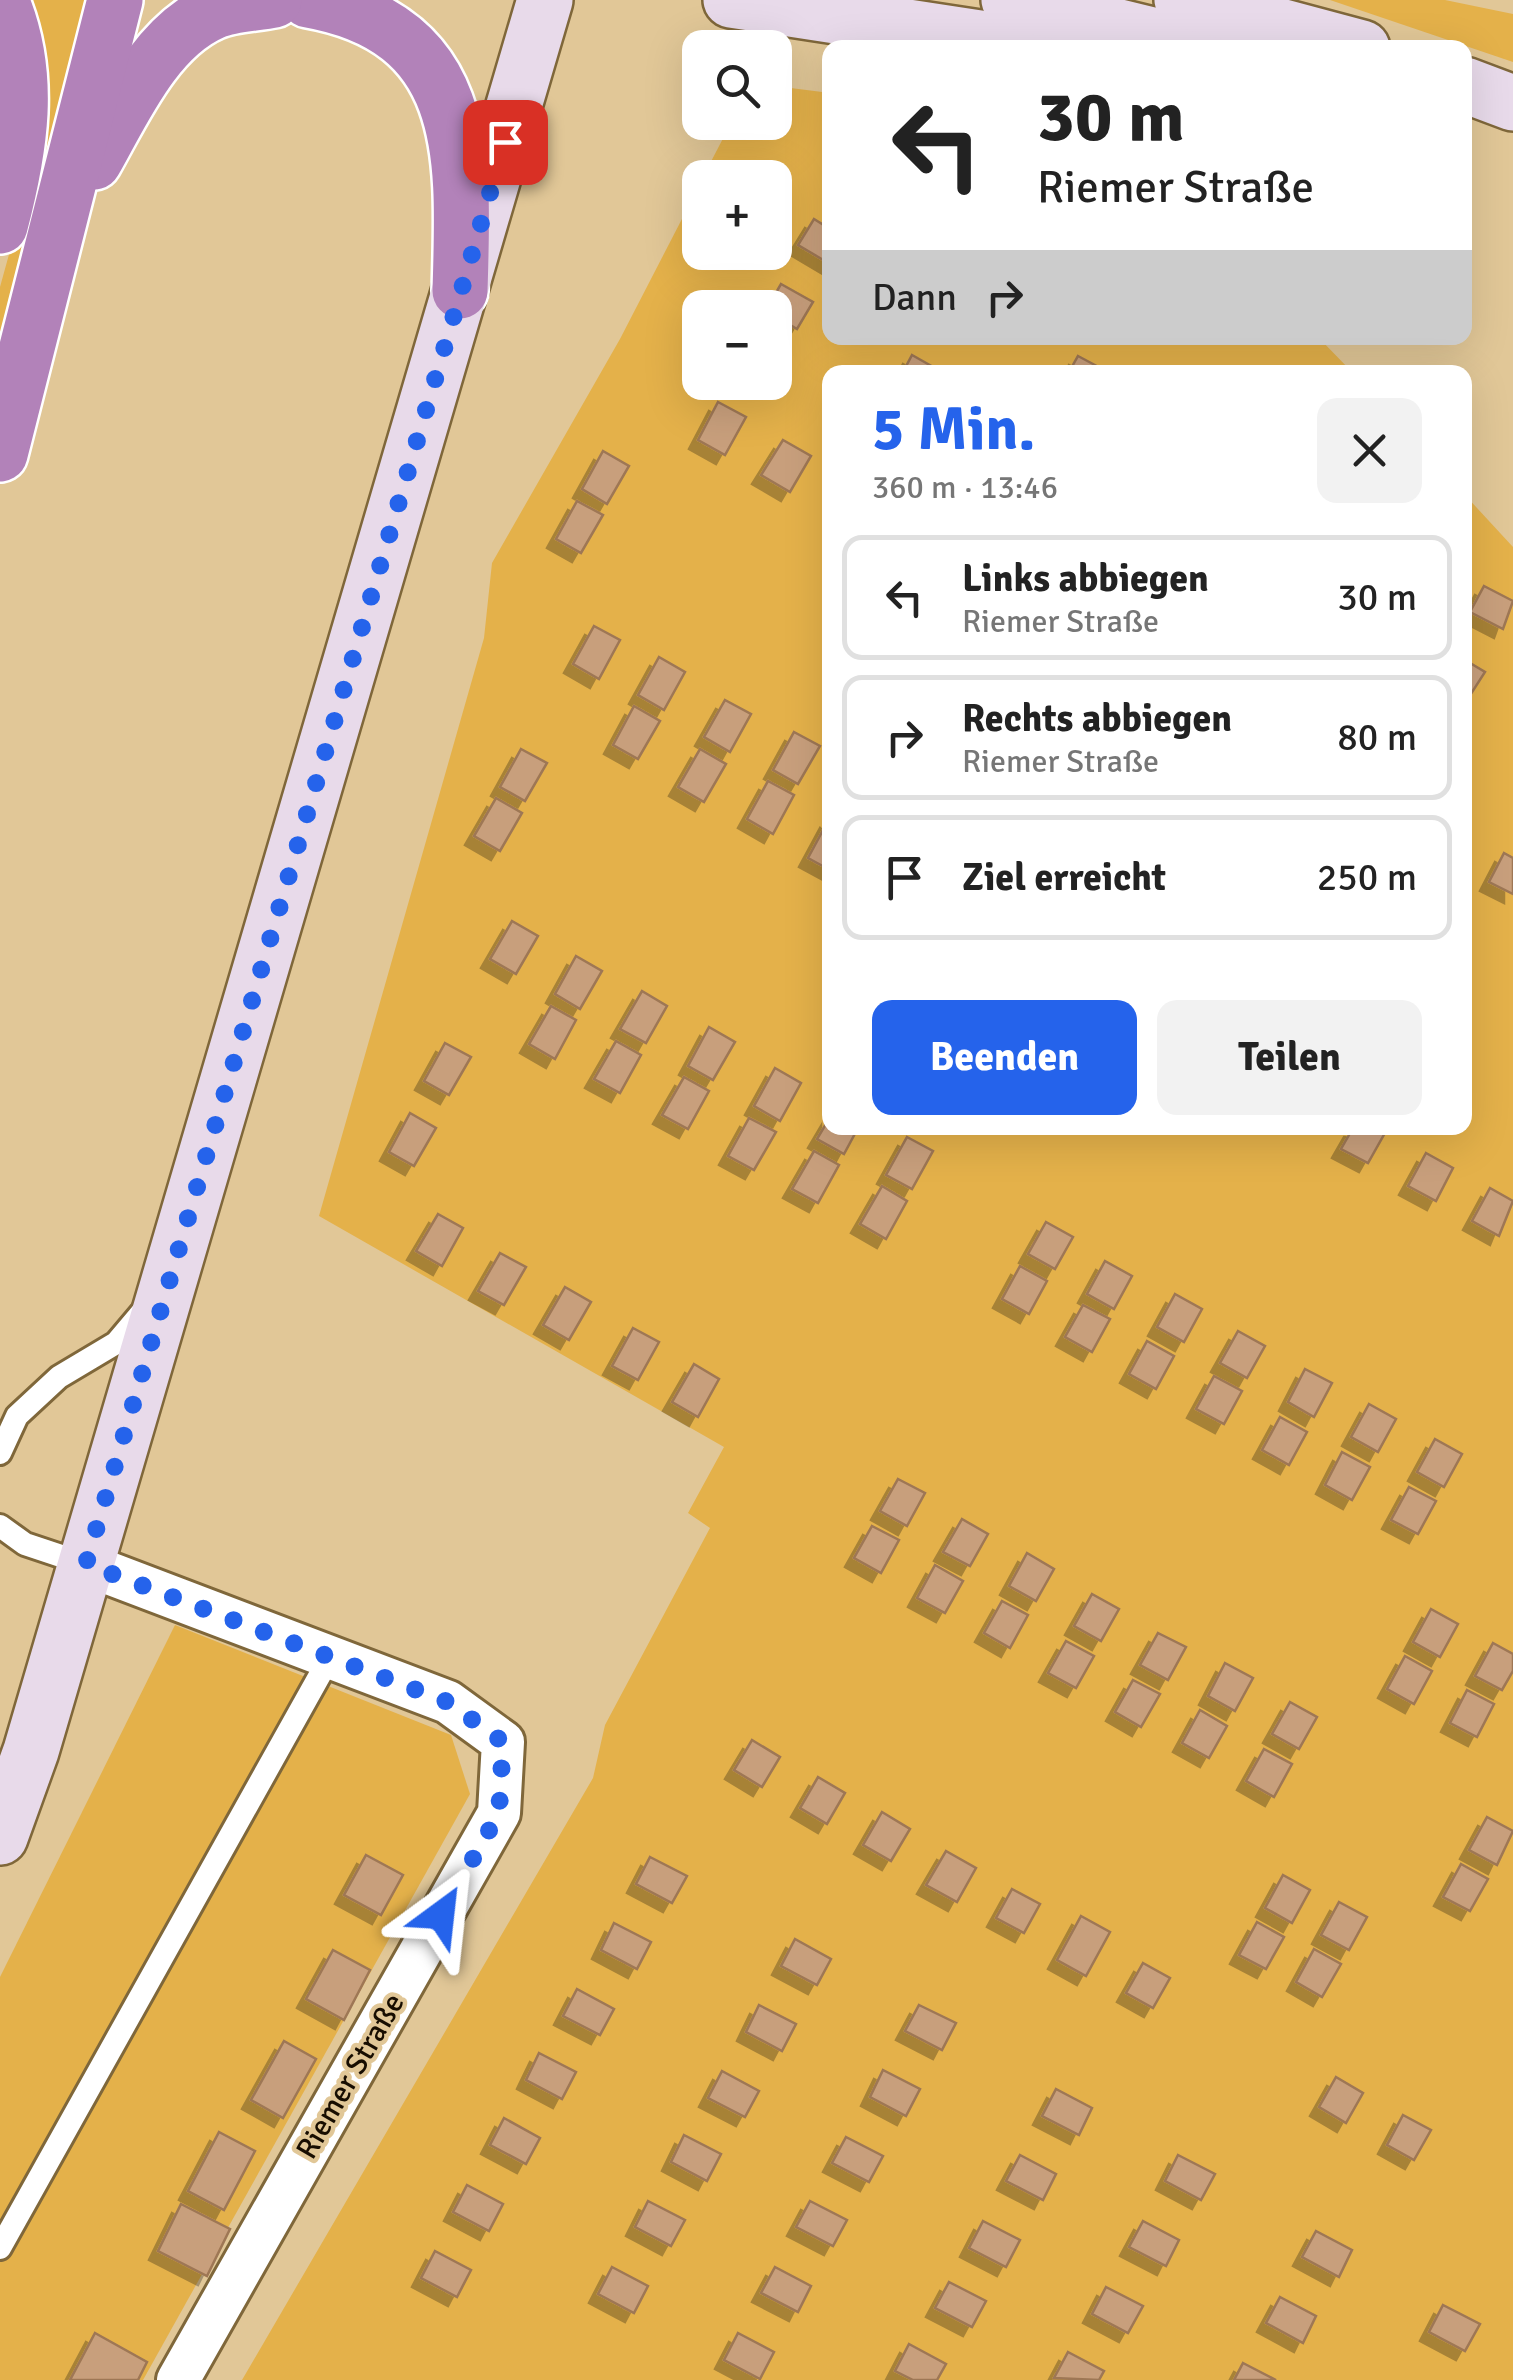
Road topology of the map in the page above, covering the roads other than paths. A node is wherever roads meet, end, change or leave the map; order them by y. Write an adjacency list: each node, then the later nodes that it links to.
1 (1, 0): 12 (highway)
2 (116, 0): 13 (highway)
3 (274, 0): 13 (highway)
4 (308, 0): 14 (highway)
5 (545, 0): 14 (street)
6 (731, 0): 9 (street)
7 (1009, 0): 10 (street)
8 (1182, 0): 11 (street)
9 (993, 40)
10 (1172, 40)
11 (1332, 40)
12 (0, 226)
13 (58, 226): 15 (highway)
14 (460, 290): 16 (street)
15 (0, 454)
16 (168, 1282): 17 (lane); 19 (street)
17 (0, 1453)
18 (0, 1526): 19 (lane)
19 (86, 1564): 20 (street, Riemer Straße); 21 (street)
20 (330, 1657): 22 (lane); 23 (street, Riemer Straße)
21 (0, 1837)
22 (0, 2248)
23 (178, 2380)

